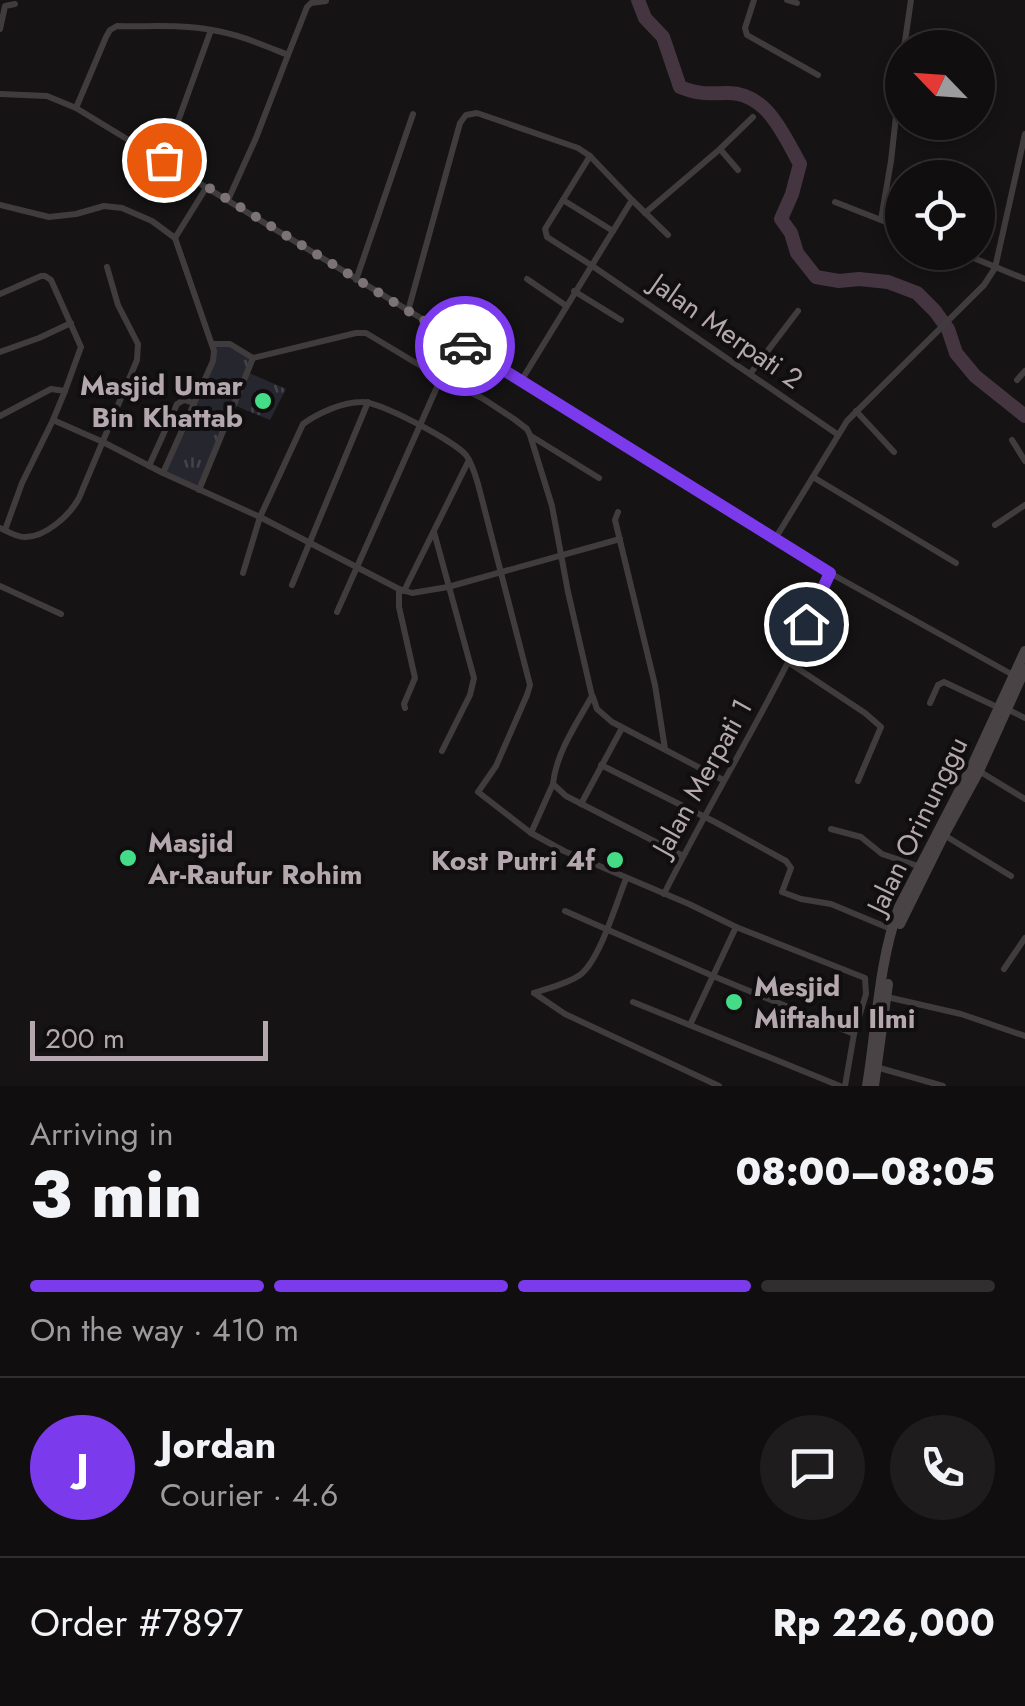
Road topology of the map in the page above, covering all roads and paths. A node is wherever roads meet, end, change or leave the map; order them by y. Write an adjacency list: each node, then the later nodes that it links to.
1 (754, 0): 11 (street)
2 (787, 0): 5 (street)
3 (911, 0): 9 (street)
4 (326, 1): 10 (street)
5 (797, 3)
6 (14, 4): 7 (street)
7 (0, 29)
8 (211, 29): 10 (street); 13 (street); 20 (street)
9 (907, 30)
10 (288, 55): 23 (street)
11 (818, 76)
12 (0, 94): 13 (street)
13 (76, 108): 20 (street)
14 (412, 114): 40 (street)
15 (753, 117): 18 (street)
16 (1025, 134): 36 (street)
17 (893, 140): 29 (street)
18 (720, 149): 21 (street); 28 (street)
19 (590, 156): 24 (street); 25 (street); 45 (street)
20 (164, 160): 22 (street)
21 (738, 170)
22 (206, 188): 23 (street); 33 (street)
23 (228, 200): 40 (street)
24 (564, 200): 31 (street); 34 (street, Jalan Merpati 2)
25 (632, 200): 28 (street); 31 (street)
26 (835, 202): 29 (street)
27 (0, 205): 33 (street)
28 (645, 213): 32 (street)
29 (882, 220): 30 (street)
30 (885, 221)
31 (612, 231): 34 (street)
32 (668, 235)
33 (175, 238): 48 (street)
34 (591, 265): 41 (street); 52 (street, Jalan Merpati 2)
35 (107, 267): 66 (street)
36 (995, 268): 39 (street)
37 (994, 270): 59 (street)
38 (528, 279): 43 (street)
39 (1025, 279)
40 (356, 280): 45 (street)
41 (574, 291): 43 (street); 46 (street)
42 (0, 294): 47 (street)
43 (565, 305): 55 (street)
44 (798, 310): 52 (street)
45 (408, 311): 55 (street)
46 (621, 320)
47 (71, 322): 49 (street); 56 (street)
48 (212, 344): 50 (street); 58 (street)
49 (0, 352)
50 (254, 358): 53 (street); 74 (street)
51 (1025, 370): 54 (street)
52 (750, 374): 63 (street, Jalan Merpati 2)
53 (441, 378): 62 (street); 64 (street)
54 (1017, 380)
55 (521, 381): 82 (street)
56 (65, 391): 60 (street); 61 (street)
57 (368, 402): 62 (street); 77 (street); 83 (street)
58 (194, 403): 70 (street); 71 (street)
59 (856, 411): 63 (street); 67 (street)
60 (0, 416)
61 (52, 420): 66 (street); 79 (street)
62 (420, 426): 68 (street); 86 (street)
63 (837, 434): 72 (street)
64 (530, 435): 73 (street); 84 (street)
65 (1012, 440): 69 (street)
66 (103, 442): 70 (street); 79 (street)
67 (894, 452)
68 (469, 460): 80 (street); 87 (street)
69 (1025, 460)
70 (149, 466): 71 (street)
71 (163, 473): 74 (street)
72 (813, 477): 82 (street); 85 (street)
73 (600, 478)
74 (199, 490): 77 (street)
75 (1025, 505): 78 (street)
76 (618, 512): 81 (street)
77 (260, 517): 83 (street); 88 (street)
78 (995, 525)
79 (3, 529)
80 (434, 532): 92 (street); 93 (street)
81 (620, 539): 84 (street); 105 (street)
82 (775, 539): 89 (street)
83 (310, 542): 86 (street); 90 (street)
84 (560, 554): 87 (street); 99 (street)
85 (956, 563)
86 (358, 567): 93 (street); 94 (street)
87 (501, 571): 92 (street); 116 (street)
88 (243, 573)
89 (830, 573): 97 (street, Jalan Merpati 1); 98 (street)
90 (292, 585)
91 (0, 586): 95 (street)
92 (448, 587): 93 (street); 106 (street)
93 (402, 590): 101 (street)
94 (337, 612)
95 (61, 614)
96 (1025, 651): 98 (street, Jalan Orinunggu)
97 (788, 662): 109 (street, Jalan Merpati 1); 110 (street)
98 (1019, 674): 102 (street, Jalan Orinunggu)
99 (592, 696): 104 (street); 111 (street)
100 (930, 703): 102 (street)
101 (405, 708)
102 (1002, 708): 103 (street); 108 (street, Jalan Orinunggu); 119 (street, Jalan Orinunggu)
103 (1025, 718)
104 (622, 728): 105 (street); 107 (street)
105 (665, 749): 109 (street)
106 (442, 752)
107 (602, 765): 113 (street); 114 (street)
108 (980, 770): 112 (street); 117 (street, Jalan Orinunggu)
109 (724, 780): 114 (street, Jalan Merpati 1)
110 (858, 781)
111 (553, 784): 113 (street); 116 (street)
112 (1025, 800)
113 (580, 804): 118 (street)
114 (704, 816): 118 (street, Jalan Merpati 1); 125 (street)
115 (831, 829): 119 (street)
116 (531, 833): 121 (street)
117 (944, 835): 119 (street, Jalan Orinunggu); 120 (street)
118 (684, 856): 122 (street, Jalan Merpati 1)
119 (923, 868): 125 (street, Jalan Orinunggu); 131 (street, Jalan Orinunggu)
120 (1011, 876)
121 (626, 879): 122 (street); 126 (street)
122 (664, 894): 124 (street)
123 (565, 910): 126 (street)
124 (736, 927): 129 (street); 130 (street)
125 (891, 929): 131 (street, Jalan Orinunggu)
126 (606, 930): 129 (street); 138 (street)
127 (1025, 938): 128 (street)
128 (1004, 969)
129 (713, 976): 134 (street); 135 (street)
130 (867, 981): 131 (street); 135 (street)
131 (884, 983): 132 (street, Jalan Orinunggu); 137 (street, Jalan Orinunggu)
132 (886, 997): 136 (street); 137 (street, Jalan Orinunggu)
133 (634, 1002): 134 (street)
134 (690, 1025): 139 (street)
135 (854, 1034): 139 (street)
136 (1025, 1036)
137 (874, 1067): 140 (street, Jalan Orinunggu); 141 (street)
138 (719, 1086)
139 (842, 1086)
140 (871, 1086)
141 (943, 1086)

